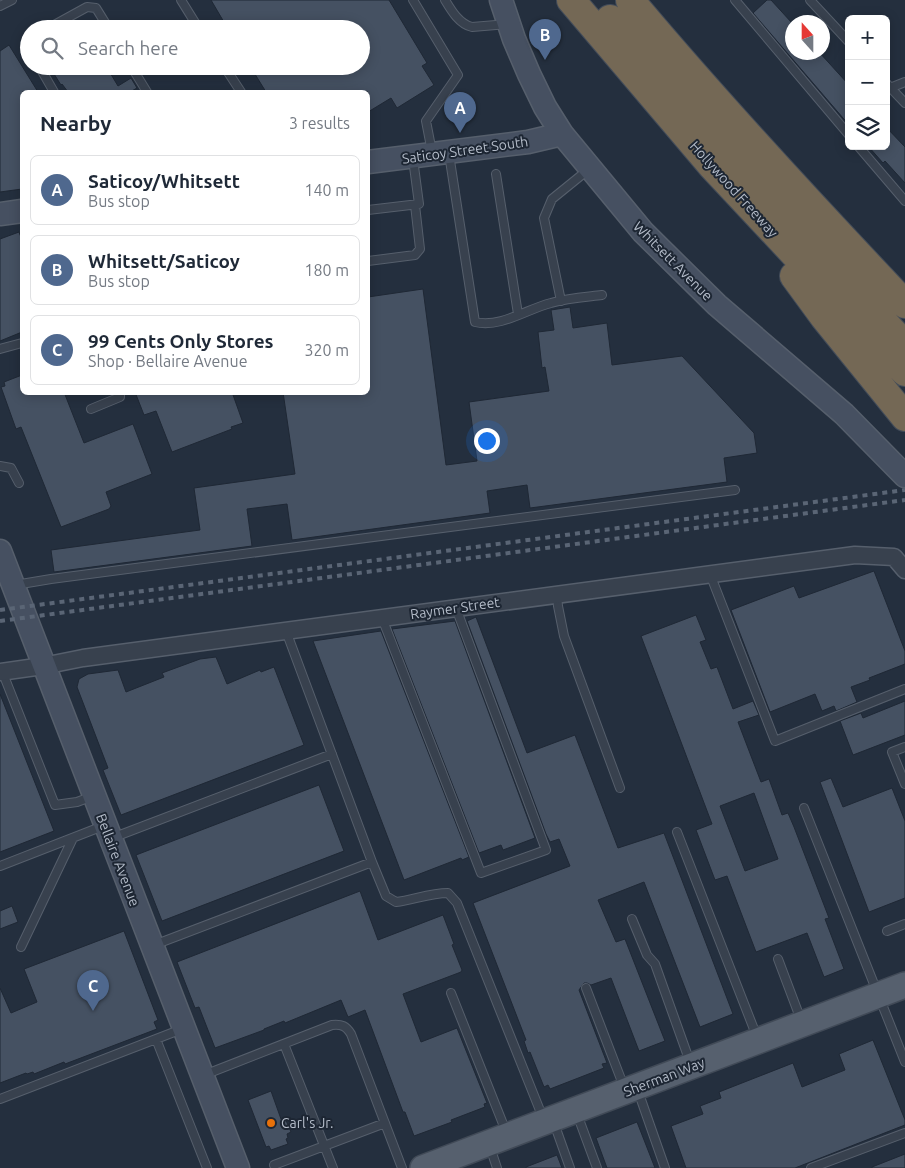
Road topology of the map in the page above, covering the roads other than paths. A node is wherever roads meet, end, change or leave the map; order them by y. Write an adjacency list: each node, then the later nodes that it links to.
1 (12, 0): 12 (lane)
2 (181, 0): 15 (lane)
3 (413, 0): 31 (lane)
4 (445, 0): 16 (lane)
5 (571, 0): 33 (highway, Hollywood Freeway)
6 (595, 0): 50 (highway)
7 (612, 0): 48 (highway)
8 (630, 0): 36 (highway)
9 (735, 0): 28 (lane)
10 (810, 0): 17 (lane)
11 (501, 1): 16 (street, Whitsett Avenue)
12 (0, 6)
13 (64, 20): 14 (lane)
14 (103, 20)
15 (194, 20)
16 (509, 24): 29 (street, Whitsett Avenue)
17 (845, 38)
18 (44, 75): 24 (lane)
19 (137, 75): 25 (lane)
20 (230, 75): 26 (lane)
21 (905, 82): 22 (lane)
22 (890, 85)
23 (890, 87): 27 (lane)
24 (53, 90)
25 (146, 90)
26 (240, 90)
27 (905, 104)
28 (845, 130)
29 (562, 134): 31 (street, Saticoy Street South); 34 (street, Whitsett Avenue)
30 (861, 150): 37 (lane)
31 (431, 154): 32 (street, Saticoy Street South); 38 (lane); 47 (lane)
32 (370, 162)
33 (712, 166): 52 (highway, Hollywood Freeway); 55 (highway)
34 (589, 169): 45 (lane); 57 (street, Whitsett Avenue)
35 (496, 174): 47 (lane)
36 (806, 199): 43 (highway); 46 (highway)
37 (905, 201)
38 (415, 205): 39 (lane); 42 (lane)
39 (370, 210)
40 (20, 211): 41 (street)
41 (0, 214)
42 (370, 261)
43 (905, 282)
44 (602, 294): 45 (lane)
45 (561, 301): 47 (lane)
46 (905, 304)
47 (518, 314)
48 (905, 325)
49 (20, 344): 51 (lane)
50 (905, 345)
51 (0, 350)
52 (905, 372)
53 (120, 395): 54 (lane)
54 (90, 409)
55 (905, 417)
56 (0, 466): 58 (lane)
57 (905, 476)
58 (19, 483)
59 (735, 490): 63 (lane)
60 (0, 551): 63 (street, Bellaire Avenue)
61 (905, 570): 62 (street, Raymer Street)
62 (710, 574): 64 (street, Raymer Street); 70 (lane)
63 (13, 586): 68 (street, Bellaire Avenue)
64 (557, 595): 65 (street, Raymer Street); 74 (lane)
65 (456, 608): 66 (street, Raymer Street); 66 (lane)
66 (382, 618): 67 (street, Raymer Street)
67 (286, 631): 68 (street, Raymer Street); 72 (lane)
68 (44, 666): 69 (street, Raymer Street); 75 (street, Bellaire Avenue)
69 (1, 672): 75 (lane)
70 (905, 689)
71 (905, 747): 73 (lane)
72 (332, 754): 77 (lane); 80 (lane)
73 (905, 784)
74 (620, 788)
75 (94, 796): 77 (street, Bellaire Avenue)
76 (804, 808): 91 (lane)
77 (108, 832): 79 (lane); 85 (street, Bellaire Avenue)
78 (677, 832): 95 (lane)
79 (73, 838): 81 (lane); 86 (lane)
80 (372, 862): 85 (lane); 102 (lane)
81 (0, 866)
82 (632, 919): 98 (lane)
83 (905, 924): 84 (lane)
84 (887, 931)
85 (152, 946): 93 (street, Bellaire Avenue)
86 (22, 948)
87 (778, 959): 92 (lane)
88 (905, 985): 91 (main road, Sherman Way)
89 (586, 988): 100 (lane)
90 (450, 994): 105 (lane)
91 (879, 995): 92 (main road, Sherman Way); 97 (lane)
92 (803, 1024): 95 (main road, Sherman Way)
93 (184, 1028): 94 (lane); 99 (street, Bellaire Avenue)
94 (156, 1039): 101 (lane); 108 (lane)
95 (759, 1041): 98 (main road, Sherman Way)
96 (284, 1044): 99 (lane); 103 (lane); 106 (lane)
97 (905, 1062)
98 (692, 1066): 100 (main road, Sherman Way)
99 (202, 1076): 109 (street, Bellaire Avenue)
100 (631, 1089): 102 (main road, Sherman Way); 116 (lane)
101 (0, 1099)
102 (557, 1117): 105 (main road, Sherman Way); 114 (lane); 115 (lane)
103 (385, 1123): 106 (lane); 111 (lane)
104 (905, 1132): 117 (lane)
105 (498, 1139): 112 (main road, Sherman Way); 113 (lane)
106 (324, 1146): 107 (lane); 110 (lane)
107 (274, 1166)
108 (208, 1168)
109 (238, 1168)
110 (333, 1168)
111 (402, 1168)
112 (423, 1168)
113 (497, 1168)
114 (570, 1168)
115 (597, 1168)
116 (665, 1168)
117 (811, 1168)

